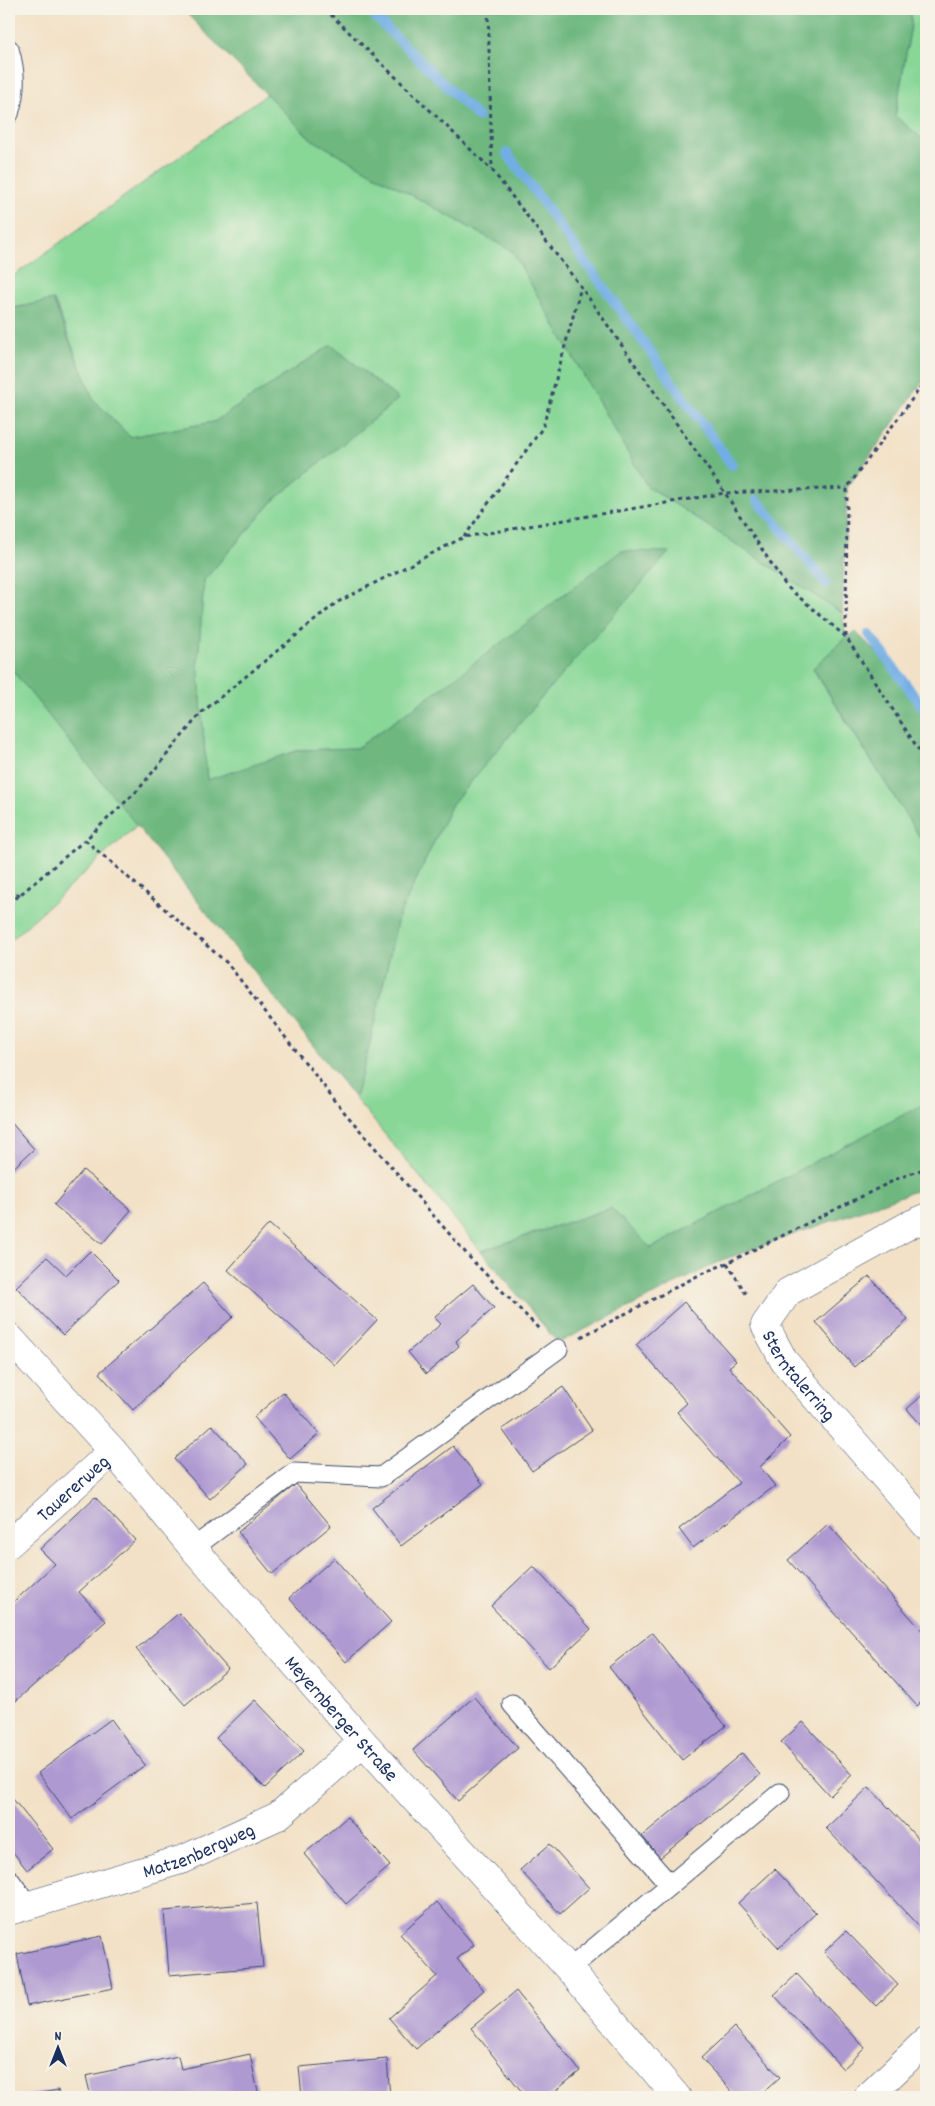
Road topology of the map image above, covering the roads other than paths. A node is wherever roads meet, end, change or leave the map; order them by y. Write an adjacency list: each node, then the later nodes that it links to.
1 (9, 49): 2 (lane)
2 (9, 114)
3 (926, 1218): 7 (street, Sterntalerring)
4 (9, 1337): 6 (street, Meyernberger Straße)
5 (558, 1349): 9 (lane)
6 (113, 1451): 8 (street, Tauererweg); 9 (street, Meyernberger Straße)
7 (926, 1525)
8 (9, 1544)
9 (193, 1548): 11 (street, Meyernberger Straße)
10 (512, 1704): 14 (lane)
11 (363, 1742): 15 (street, Matzenbergweg); 16 (street, Meyernberger Straße)
12 (780, 1793): 14 (lane)
13 (9, 1879): 15 (lane)
14 (670, 1884): 16 (lane)
15 (18, 1908)
16 (569, 1968): 18 (street, Meyernberger Straße)
17 (926, 2041): 19 (street)
18 (664, 2093)
19 (868, 2097)

